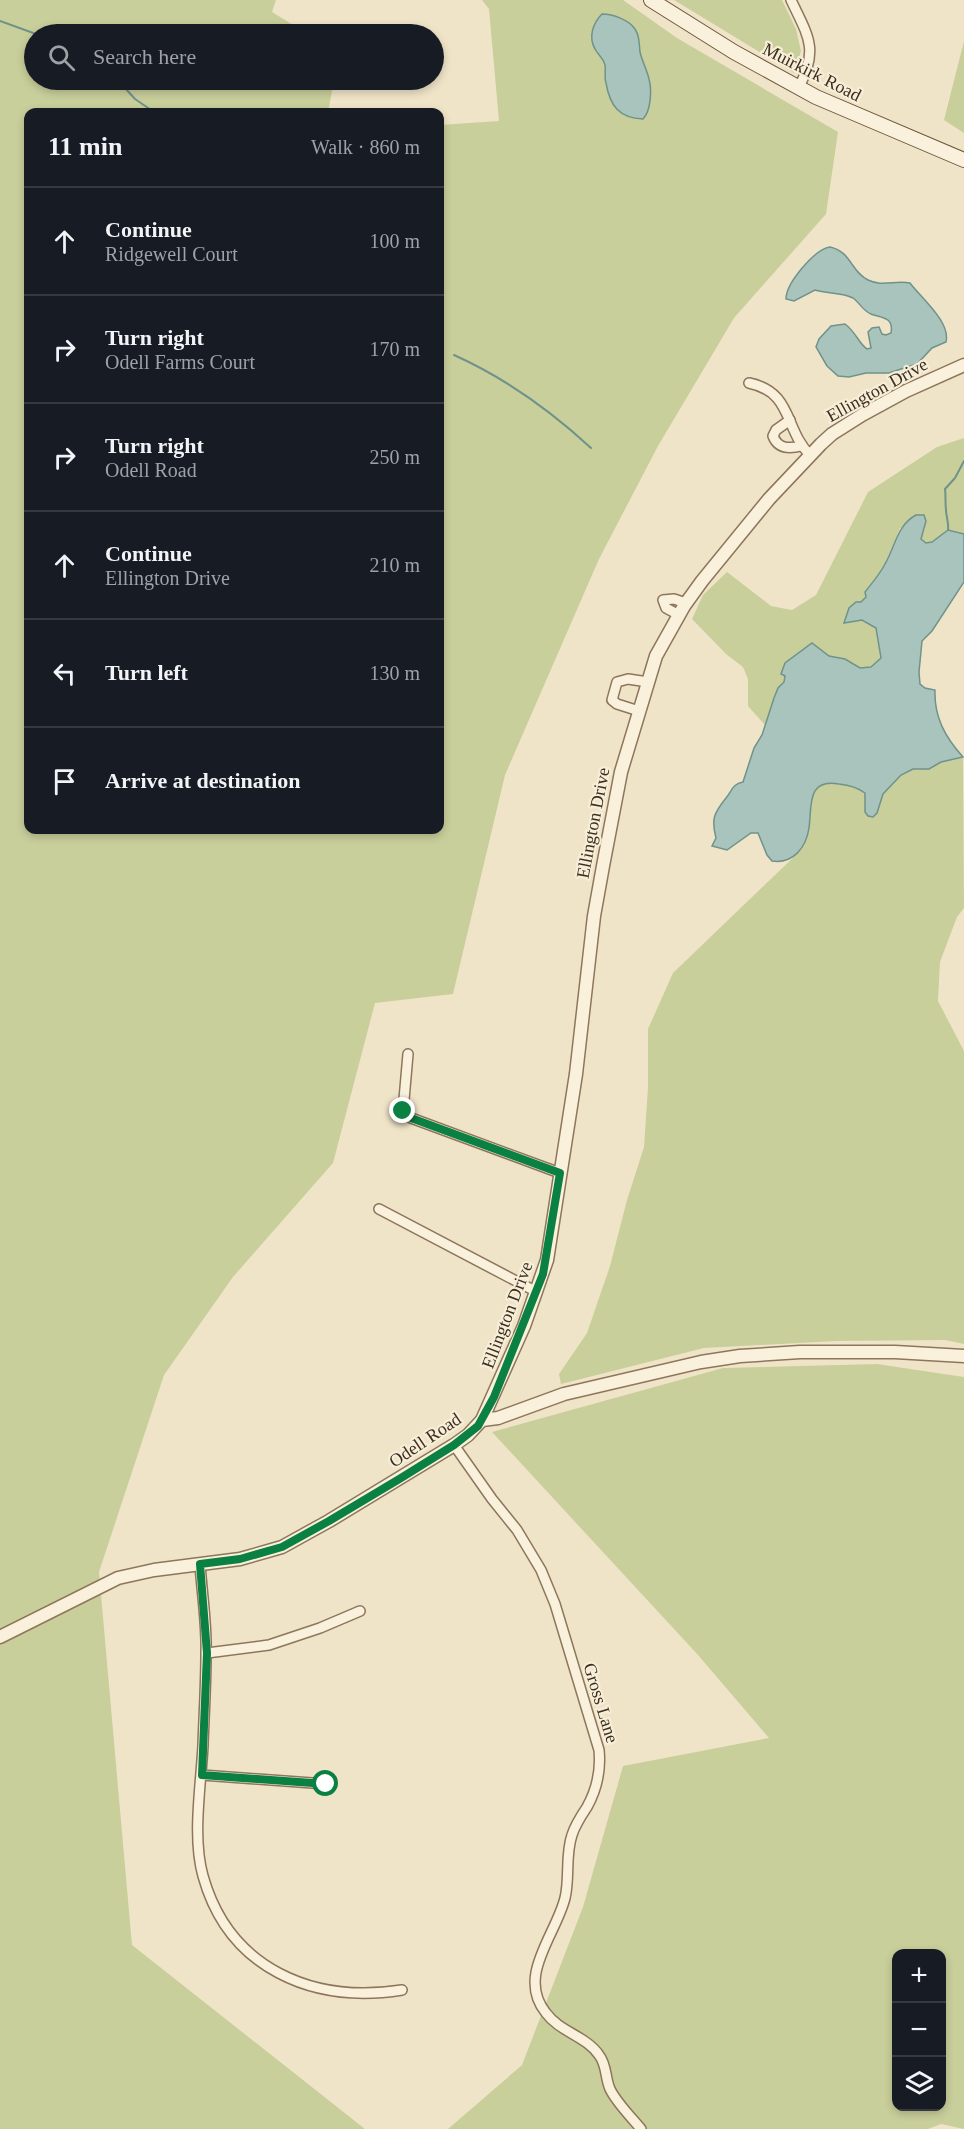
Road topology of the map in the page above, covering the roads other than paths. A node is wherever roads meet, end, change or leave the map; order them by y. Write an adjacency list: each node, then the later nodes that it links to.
1 (651, 0): 3 (main road, Muirkirk Road)
2 (791, 0): 3 (street)
3 (799, 87): 4 (main road, Muirkirk Road)
4 (964, 160)
5 (964, 364): 8 (street, Ellington Drive)
6 (749, 383): 7 (street)
7 (790, 420): 8 (street); 8 (street)
8 (805, 451): 9 (street, Ellington Drive)
9 (686, 603): 10 (street, Ellington Drive); 10 (street)
10 (679, 615): 11 (street, Ellington Drive)
11 (648, 682): 12 (street, Ellington Drive); 12 (street)
12 (639, 711): 14 (street, Ellington Drive)
13 (408, 1054): 14 (street)
14 (560, 1173): 16 (street, Ellington Drive)
15 (380, 1209): 16 (street)
16 (537, 1292): 18 (street, Ellington Drive)
17 (964, 1356): 18 (street, Odell Road)
18 (483, 1420): 19 (street, Odell Road)
19 (454, 1445): 20 (street, Odell Road); 27 (street, Gross Lane)
20 (200, 1564): 22 (street, Odell Road); 23 (street)
21 (360, 1611): 23 (street)
22 (0, 1637)
23 (207, 1653): 24 (street)
24 (202, 1775): 25 (street); 26 (street)
25 (326, 1784)
26 (402, 1990)
27 (641, 2129)

